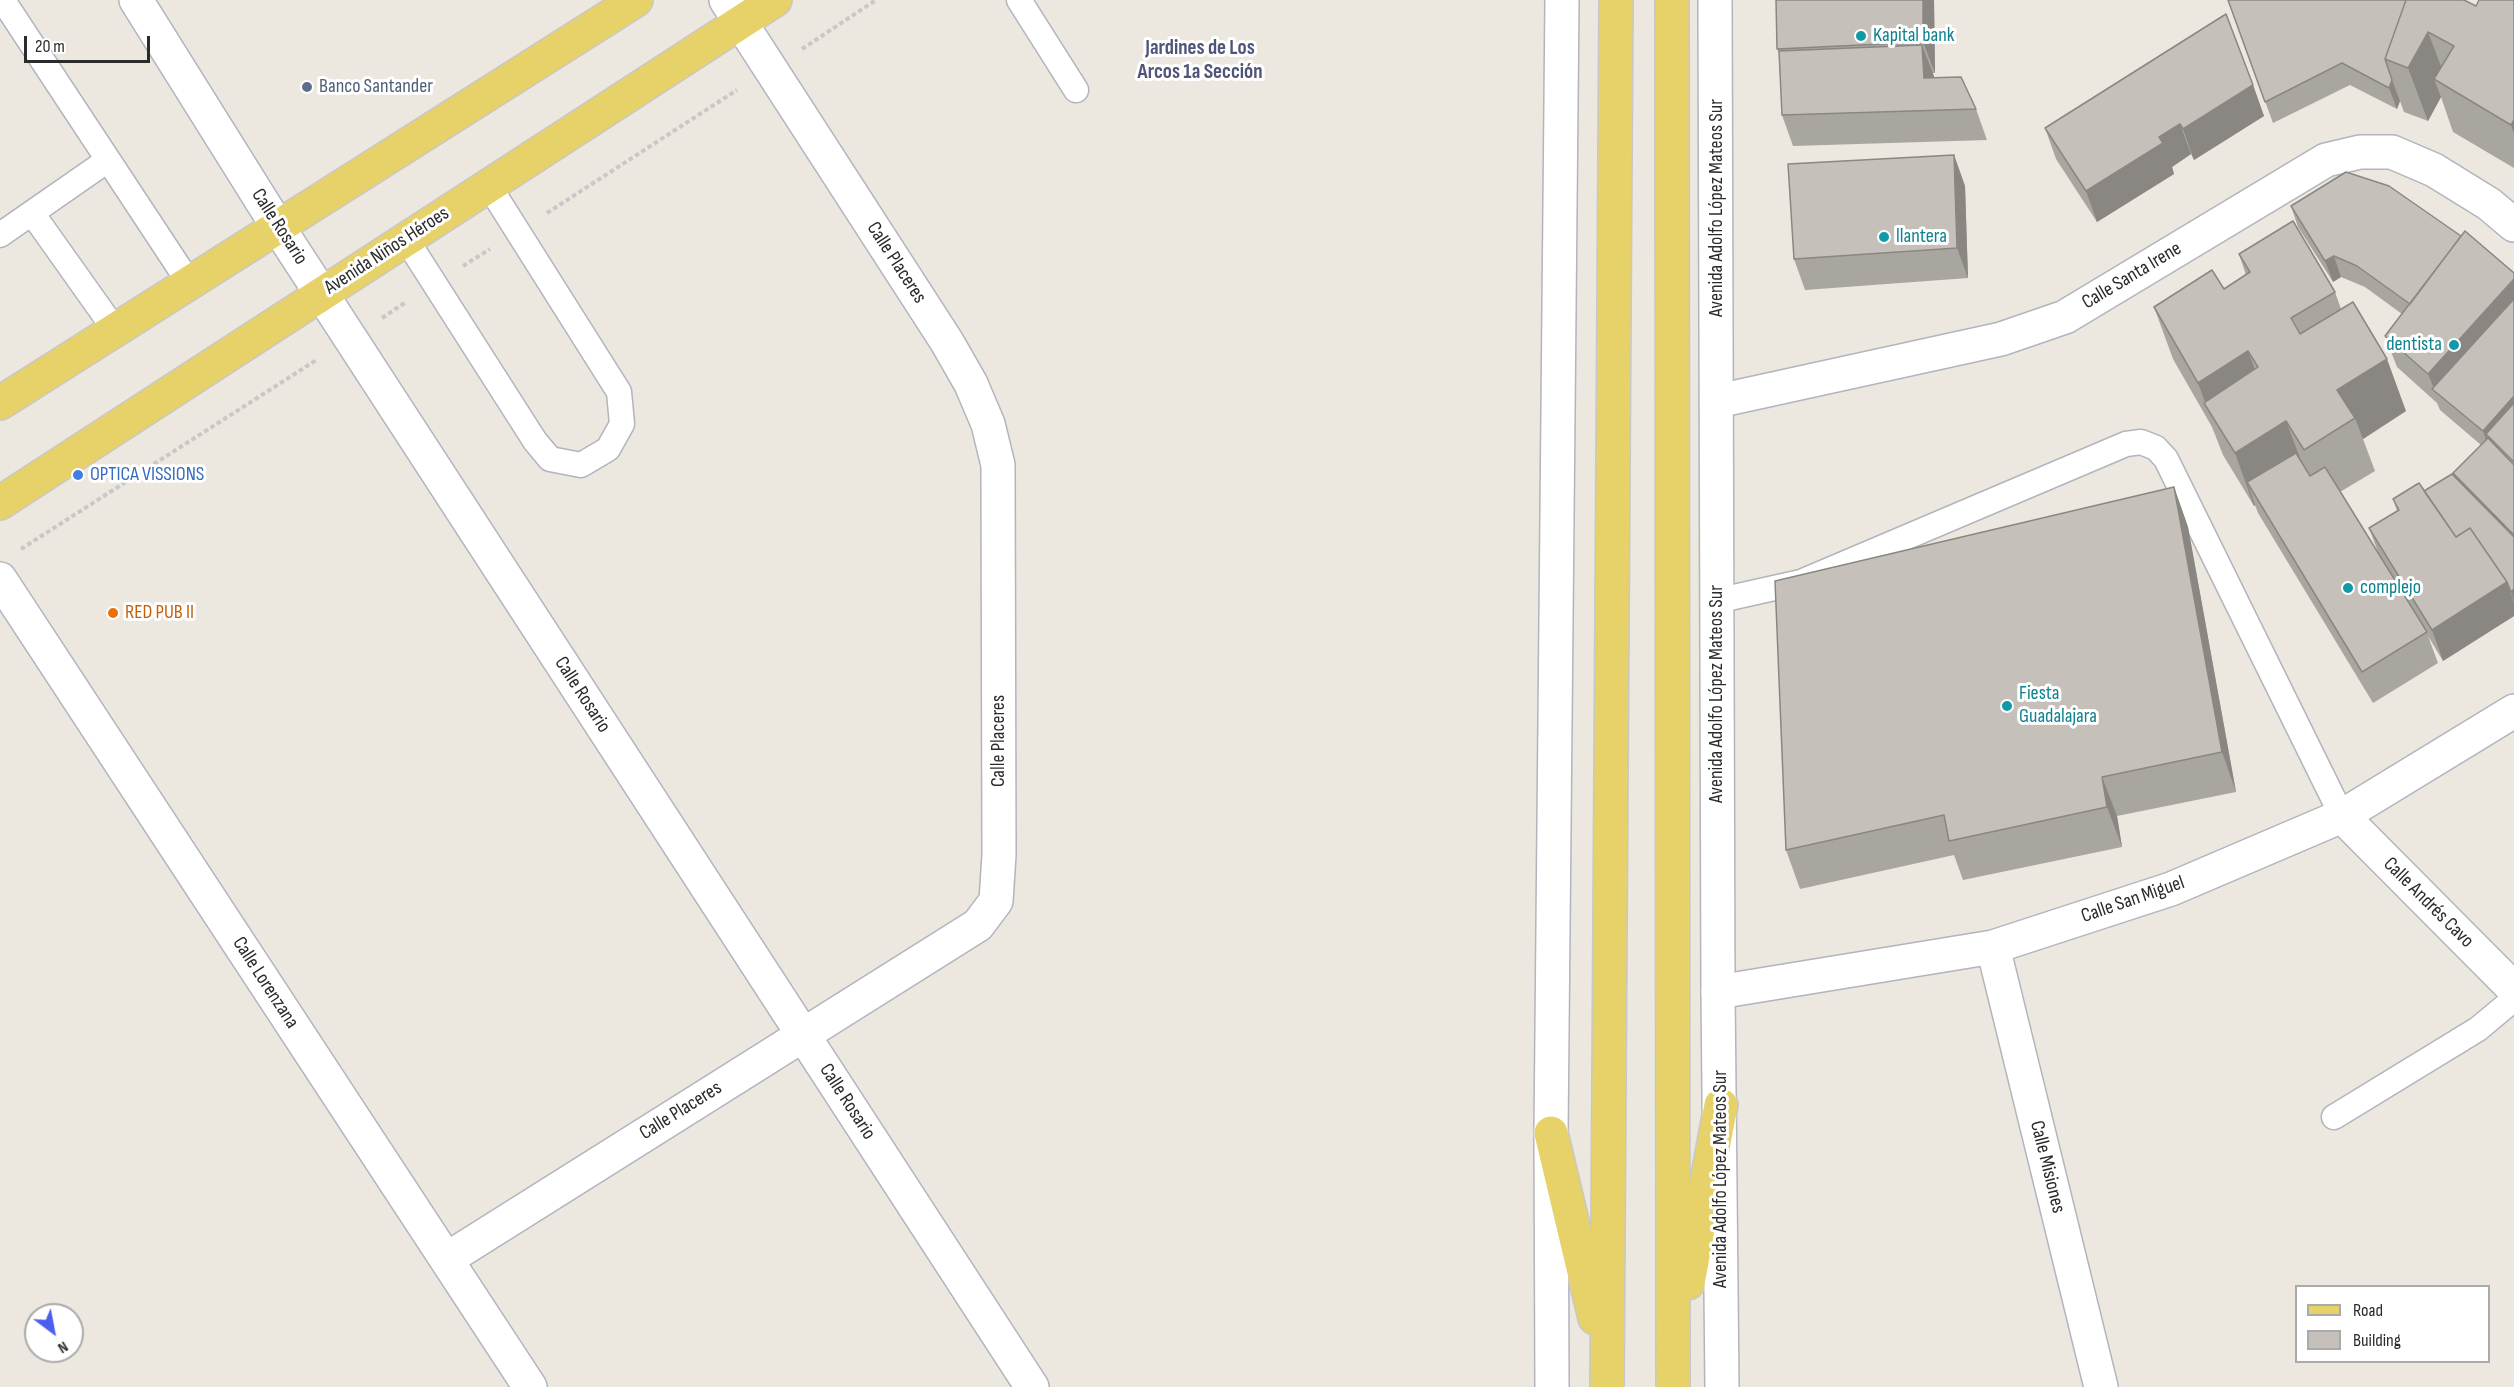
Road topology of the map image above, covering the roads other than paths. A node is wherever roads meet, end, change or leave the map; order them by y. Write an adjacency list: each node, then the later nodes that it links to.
1 (136, 0): 16 (street, Calle Rosario)
2 (636, 0): 16 (main road)
3 (775, 0): 10 (main road, Avenida Niños Héroes)
4 (1018, 0): 11 (lane)
5 (1562, 0): 36 (street)
6 (1616, 0): 39 (main road)
7 (1672, 0): 38 (main road)
8 (1715, 0): 22 (street, Avenida Adolfo López Mateos Sur)
9 (6, 5): 12 (lane)
10 (734, 11): 13 (main road, Avenida Niños Héroes); 33 (street, Calle Placeres)
11 (1076, 90)
12 (108, 160): 14 (lane); 19 (lane)
13 (489, 186): 18 (main road, Avenida Niños Héroes); 18 (lane)
14 (32, 213): 17 (lane); 21 (lane)
15 (2514, 225): 22 (street, Calle Santa Irene)
16 (278, 227): 19 (main road); 20 (street, Calle Rosario)
17 (0, 235)
18 (406, 239): 20 (main road, Avenida Niños Héroes)
19 (189, 284): 21 (main road)
20 (323, 293): 24 (main road, Avenida Niños Héroes); 33 (street, Calle Rosario)
21 (115, 330): 23 (main road)
22 (1718, 401): 26 (street, Avenida Adolfo López Mateos Sur)
23 (0, 403)
24 (0, 503)
25 (0, 579): 37 (street, Calle Lorenzana)
26 (1716, 601): 28 (lane); 31 (street, Avenida Adolfo López Mateos Sur)
27 (2514, 711): 28 (street, Calle San Miguel)
28 (2342, 816): 29 (street, Calle San Miguel); 30 (street, Calle Andrés Cavo)
29 (1993, 947): 31 (street, Calle San Miguel); 44 (street, Calle Misiones)
30 (2514, 989)
31 (1718, 992): 34 (street, Avenida Adolfo López Mateos Sur)
32 (2514, 999): 35 (lane)
33 (803, 1035): 37 (street, Calle Placeres); 41 (street, Calle Rosario)
34 (1721, 1105): 38 (main road); 43 (street, Avenida Adolfo López Mateos Sur)
35 (2334, 1117)
36 (1551, 1133): 39 (main road); 42 (street)
37 (447, 1259): 40 (street, Calle Lorenzana)
38 (1673, 1376)
39 (1607, 1378)
40 (530, 1387)
41 (1032, 1387)
42 (1552, 1387)
43 (1722, 1387)
44 (2101, 1387)

